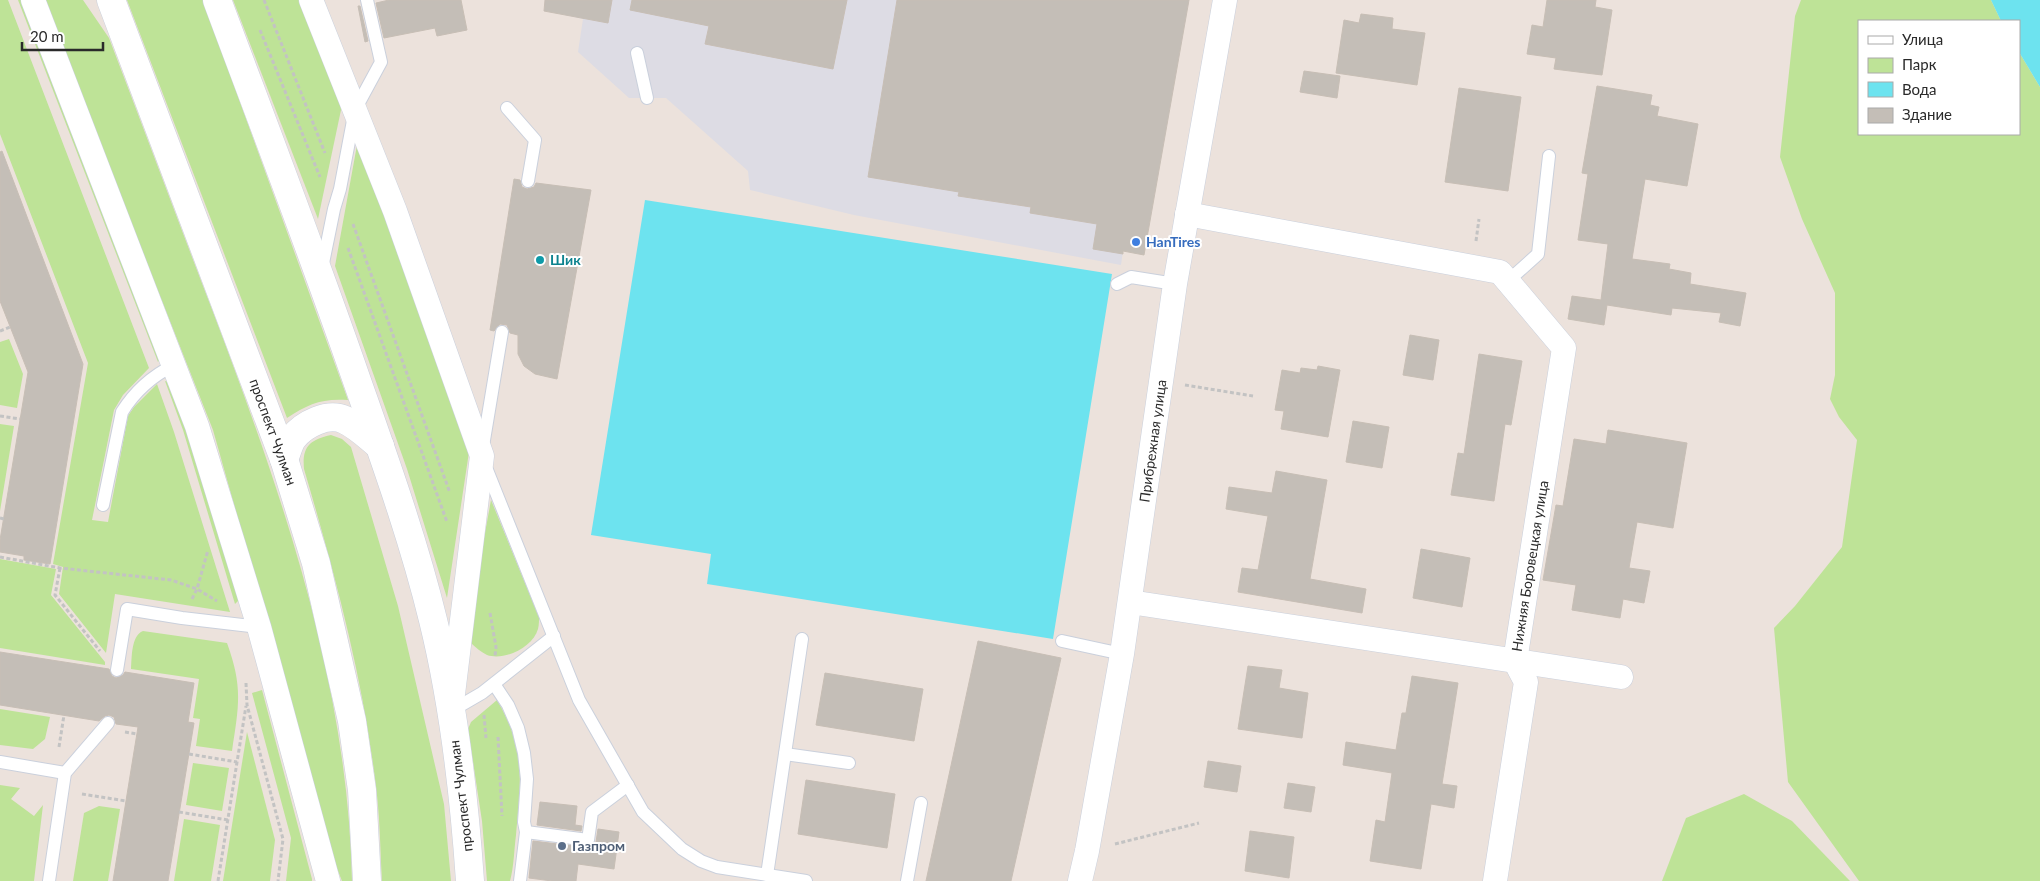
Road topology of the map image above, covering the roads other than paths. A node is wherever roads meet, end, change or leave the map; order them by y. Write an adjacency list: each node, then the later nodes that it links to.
1 (33, 0): 19 (street)
2 (111, 0): 22 (main road, проспект Чулман)
3 (217, 0): 14 (main road, проспект Чулман)
4 (311, 0): 10 (street)
5 (367, 0): 10 (lane)
6 (1225, 0): 13 (street, Прибрежная улица)
7 (637, 53): 8 (lane)
8 (647, 98)
9 (507, 108): 12 (lane)
10 (355, 110): 14 (lane); 21 (street)
11 (1549, 156): 15 (lane)
12 (528, 182)
13 (1187, 214): 15 (street); 17 (street, Прибрежная улица)
14 (320, 275): 20 (main road, проспект Чулман)
15 (1504, 276): 30 (street, Нижняя Боровецкая улица)
16 (1117, 284): 17 (lane)
17 (1175, 284): 24 (street, Прибрежная улица)
18 (502, 332): 21 (lane)
19 (174, 365): 23 (lane); 25 (street)
20 (380, 446): 22 (main road); 34 (main road, проспект Чулман)
21 (482, 456): 26 (lane); 34 (street)
22 (284, 459): 46 (main road, проспект Чулман)
23 (103, 505)
24 (1130, 602): 29 (street, Прибрежная улица); 30 (street)
25 (247, 625): 31 (lane); 45 (street)
26 (554, 636): 33 (lane); 40 (lane)
27 (802, 639): 36 (lane)
28 (1062, 641): 29 (lane)
29 (1122, 654): 51 (street, Прибрежная улица)
30 (1515, 660): 32 (street); 52 (street, Нижняя Боровецкая улица)
31 (117, 670)
32 (1620, 677)
33 (494, 684): 34 (lane); 42 (lane)
34 (451, 711): 47 (main road, проспект Чулман)
35 (108, 722): 39 (lane)
36 (785, 754): 38 (lane); 43 (lane)
37 (0, 762): 39 (lane)
38 (849, 763)
39 (60, 772): 44 (lane)
40 (628, 785): 42 (lane); 43 (lane)
41 (921, 803): 50 (lane)
42 (526, 832): 48 (lane)
43 (767, 875): 49 (lane)
44 (49, 881)
45 (328, 881)
46 (367, 881)
47 (470, 881)
48 (520, 881)
49 (806, 881)
50 (907, 881)
51 (1080, 881)
52 (1495, 881)

